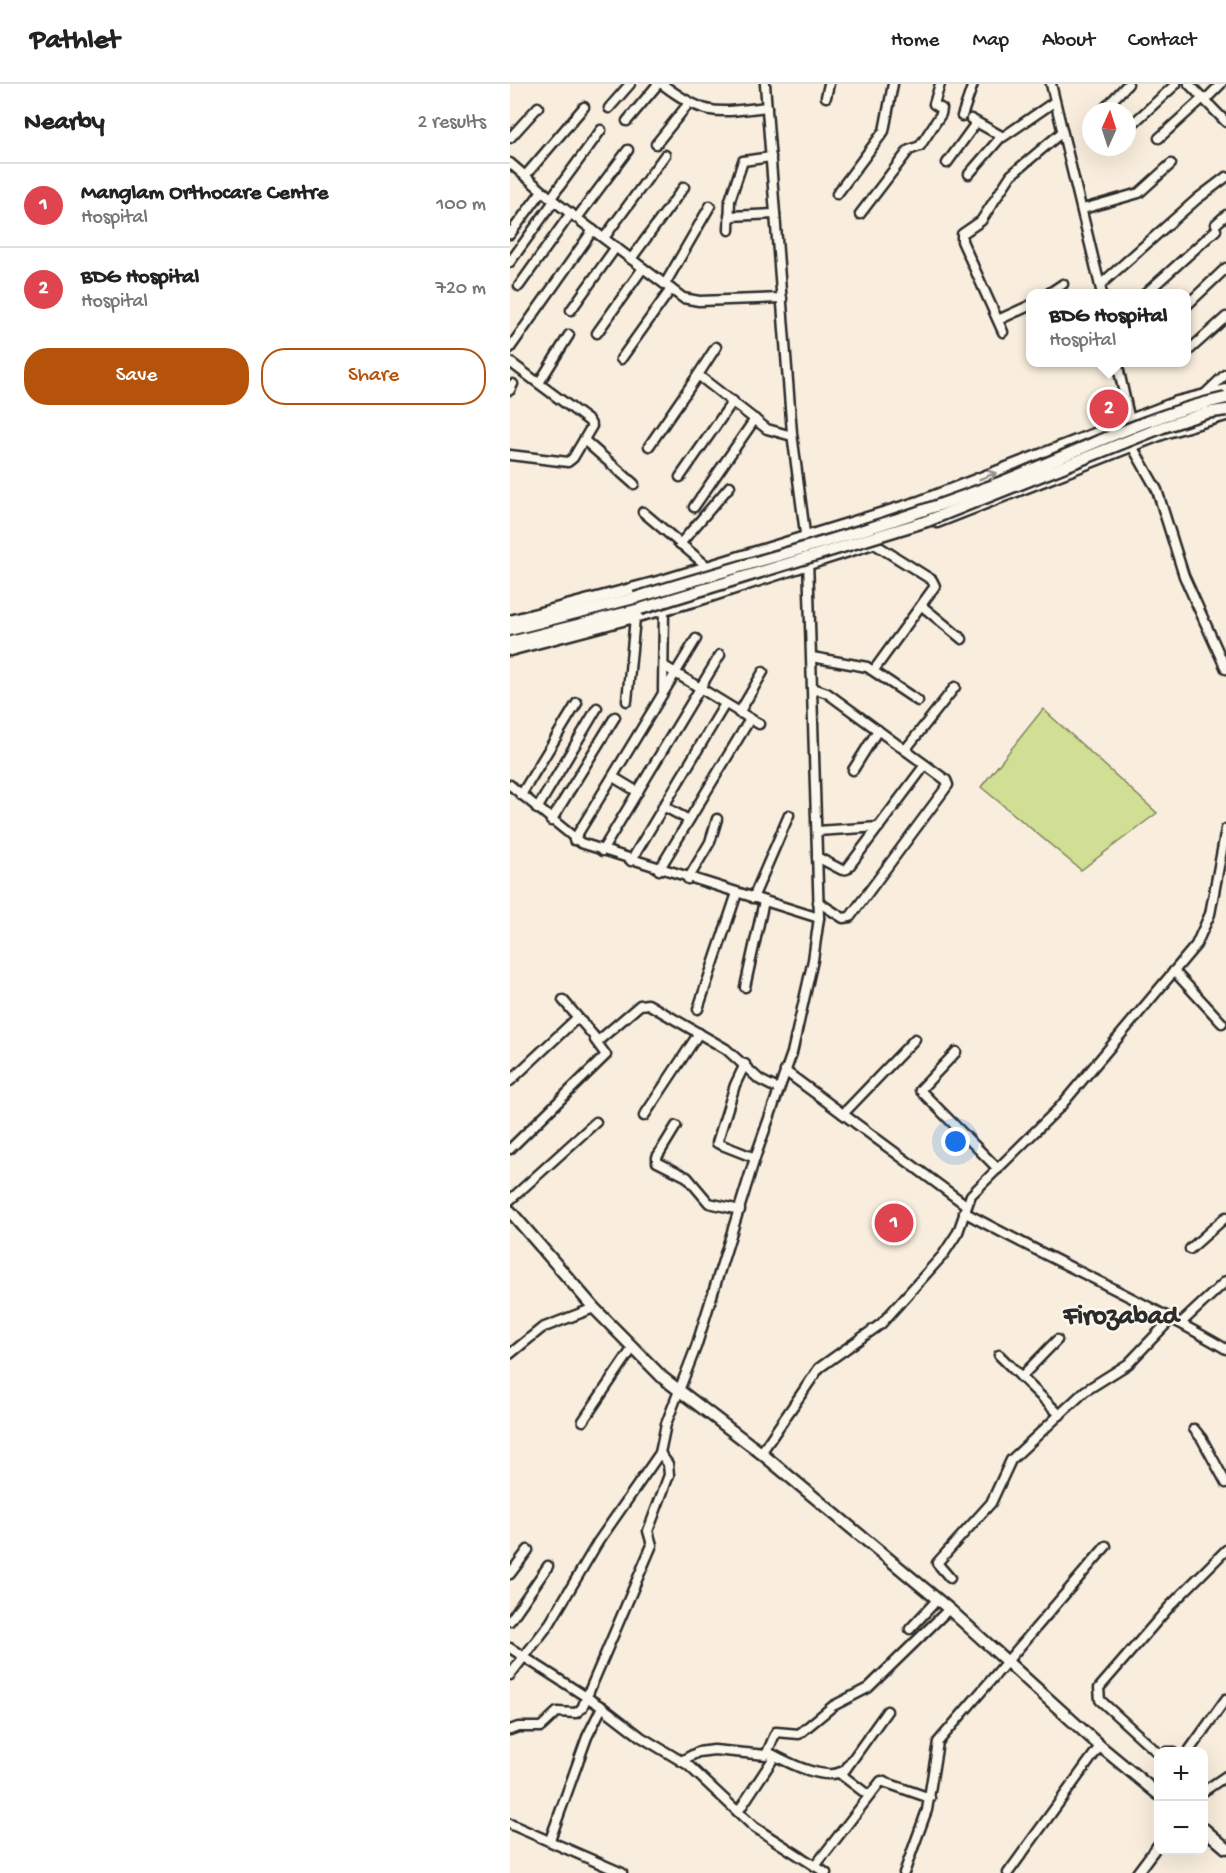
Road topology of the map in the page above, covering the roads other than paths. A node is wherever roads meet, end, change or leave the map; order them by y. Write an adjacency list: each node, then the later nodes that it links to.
1 (630, 84): 23 (street)
2 (658, 84): 27 (street)
3 (662, 84): 19 (street)
4 (765, 84): 22 (street)
5 (829, 84): 15 (street)
6 (893, 84): 45 (street)
7 (940, 84): 50 (street)
8 (973, 84): 25 (street)
9 (1060, 84): 14 (street)
10 (1128, 84): 18 (street)
11 (1176, 84): 26 (street)
12 (1190, 84): 16 (street)
13 (1221, 84): 16 (street)
14 (1051, 88): 17 (street)
15 (826, 97)
16 (1204, 99): 24 (street); 32 (street)
17 (1054, 102): 29 (street); 30 (street)
18 (1111, 102)
19 (689, 103): 22 (street); 33 (street)
20 (538, 107): 31 (street)
21 (584, 107): 41 (street)
22 (767, 107): 36 (street)
23 (609, 108)
24 (1224, 118)
25 (970, 120): 30 (street); 37 (street)
26 (1136, 121)
27 (627, 122)
28 (601, 130): 46 (street)
29 (1061, 133): 48 (street); 74 (street)
30 (1001, 137): 40 (street)
31 (510, 138)
32 (1159, 138)
33 (656, 144)
34 (628, 150): 52 (street)
35 (665, 155): 57 (street)
36 (771, 157): 49 (street); 53 (street)
37 (947, 163)
38 (510, 164): 41 (street)
39 (1171, 164): 48 (street)
40 (969, 174)
41 (525, 176): 44 (street)
42 (1226, 177): 67 (street)
43 (684, 187): 59 (street)
44 (542, 191): 46 (street); 56 (street)
45 (837, 194)
46 (552, 200): 52 (street); 60 (street)
47 (710, 206): 65 (street)
48 (1083, 209): 67 (street)
49 (776, 214): 53 (street); 69 (street)
50 (860, 214)
51 (1226, 215): 68 (street)
52 (574, 216): 54 (street); 64 (street)
53 (729, 216): 55 (street)
54 (593, 230): 57 (street); 79 (street)
55 (729, 230)
56 (510, 234)
57 (604, 238): 58 (street)
58 (616, 247): 59 (street); 72 (street)
59 (631, 259): 61 (street)
60 (510, 262)
61 (643, 267): 65 (street); 76 (street)
62 (1226, 268): 70 (street)
63 (1063, 284): 66 (street)
64 (519, 286)
65 (668, 286): 69 (street); 81 (street)
66 (1056, 289)
67 (1101, 289)
68 (1150, 289)
69 (782, 298): 95 (street)
70 (1191, 300)
71 (1026, 307): 74 (street)
72 (571, 310)
73 (1226, 317): 80 (street)
74 (998, 320): 75 (street)
75 (1004, 332)
76 (597, 333)
77 (569, 335): 86 (street)
78 (716, 347): 85 (street)
79 (510, 348)
80 (1191, 348)
81 (621, 359)
82 (510, 362): 86 (street)
83 (1120, 367): 94 (street)
84 (1226, 374): 88 (street)
85 (698, 375): 90 (street); 97 (street)
86 (539, 383): 96 (street)
87 (1226, 390): 88 (main road)
88 (1204, 394): 94 (main road)
89 (1226, 398): 114 (main road, bridge)
90 (733, 401): 93 (street); 100 (street)
91 (1226, 410): 112 (main road, bridge)
92 (1226, 416): 98 (main road)
93 (755, 419): 95 (street); 103 (street)
94 (1130, 421): 105 (main road, one-way to 94)
95 (792, 436): 105 (street)
96 (584, 440): 99 (street); 101 (street)
97 (649, 446)
98 (1132, 446): 106 (main road); 122 (street)
99 (510, 455)
100 (680, 477)
101 (634, 484)
102 (730, 486): 107 (street)
103 (694, 507)
104 (643, 512): 107 (street)
105 (805, 537): 108 (street); 109 (main road)
106 (873, 543): 108 (main road); 110 (street)
107 (680, 544): 109 (street)
108 (809, 563): 111 (main road); 120 (street)
109 (708, 567): 113 (main road)
110 (922, 606): 116 (street); 123 (street)
111 (664, 609): 112 (main road); 121 (street)
112 (637, 613): 117 (main road); 118 (main road); 130 (street)
113 (510, 621)
114 (510, 630)
115 (696, 639): 125 (street)
116 (962, 639)
117 (510, 642)
118 (510, 650)
119 (720, 655): 127 (street)
120 (812, 657): 123 (street); 128 (street)
121 (664, 666): 125 (street); 129 (street)
122 (1226, 669)
123 (874, 670): 131 (street)
124 (763, 672): 135 (street)
125 (675, 673): 127 (street); 129 (street)
126 (955, 687): 140 (street)
127 (700, 688): 133 (street); 145 (street)
128 (813, 688): 139 (street); 155 (street)
129 (663, 692): 143 (street)
130 (627, 701)
131 (918, 701)
132 (578, 703): 146 (street)
133 (725, 704): 135 (street); 147 (street)
134 (597, 708): 148 (street)
135 (739, 712): 137 (street)
136 (615, 717): 152 (street)
137 (750, 719): 138 (street); 151 (street)
138 (759, 724)
139 (878, 730): 140 (street); 142 (street)
140 (905, 750): 141 (street)
141 (925, 765): 153 (street); 165 (street)
142 (853, 770)
143 (612, 777): 145 (street); 156 (street)
144 (510, 785): 146 (street)
145 (638, 792): 157 (street)
146 (521, 795): 148 (street)
147 (663, 806): 151 (street); 159 (street)
148 (537, 809): 152 (street)
149 (789, 815): 163 (street)
150 (717, 819): 161 (street)
151 (688, 820): 160 (street)
152 (551, 821): 156 (street)
153 (879, 827): 155 (street); 158 (street)
154 (1226, 829): 167 (street)
155 (817, 831): 158 (street)
156 (574, 840): 157 (street)
157 (602, 851): 159 (street)
158 (817, 857): 165 (street)
159 (631, 861): 160 (street)
160 (658, 870): 161 (street)
161 (688, 879): 162 (street)
162 (737, 893): 163 (street); 170 (street)
163 (753, 898): 164 (street)
164 (764, 901): 166 (street); 168 (street)
165 (818, 902): 166 (street)
166 (819, 918): 178 (street)
167 (1174, 971): 172 (street); 187 (street)
168 (745, 987)
169 (563, 1000): 171 (street)
170 (698, 1009)
171 (577, 1018): 175 (street); 179 (street)
172 (1222, 1023)
173 (699, 1033): 175 (street); 177 (street); 182 (street)
174 (915, 1039): 181 (street)
175 (595, 1040): 185 (street)
176 (956, 1052): 187 (street)
177 (745, 1064): 180 (street); 186 (street)
178 (784, 1071): 180 (street); 181 (street)
179 (510, 1081)
180 (778, 1089): 186 (street)
181 (843, 1113): 189 (street)
182 (644, 1116)
183 (596, 1122): 188 (street)
184 (676, 1126): 190 (street)
185 (510, 1149)
186 (755, 1158): 190 (street)
187 (998, 1169): 189 (street)
188 (510, 1209): 194 (main road)
189 (965, 1209): 195 (street); 208 (street)
190 (740, 1210): 203 (street)
191 (1226, 1217): 192 (street)
192 (1190, 1249)
193 (1226, 1281): 196 (street)
194 (594, 1308): 198 (main road); 200 (street)
195 (1172, 1318): 196 (street); 204 (street)
196 (1181, 1323): 199 (street)
197 (1057, 1340): 202 (street)
198 (632, 1349): 203 (main road); 205 (street)
199 (1226, 1349)
200 (510, 1354)
201 (999, 1355): 202 (street)
202 (1021, 1377): 204 (street)
203 (679, 1392): 207 (street); 208 (main road)
204 (1060, 1415): 215 (street)
205 (583, 1421)
206 (1194, 1429): 209 (street)
207 (660, 1453): 221 (street); 224 (street)
208 (761, 1453): 216 (main road)
209 (1226, 1483)
210 (1106, 1546): 222 (street)
211 (528, 1550): 214 (street)
212 (1226, 1550): 231 (street)
213 (548, 1566): 218 (street)
214 (510, 1574)
215 (950, 1578)
216 (937, 1600): 217 (main road); 219 (street)
217 (949, 1609): 222 (main road); 232 (street)
218 (510, 1621)
219 (910, 1629)
220 (510, 1648): 221 (street)
221 (522, 1659): 223 (street); 224 (street)
222 (1009, 1662): 229 (main road); 239 (street)
223 (510, 1675)
224 (586, 1697): 226 (street); 228 (street)
225 (1225, 1704): 230 (street)
226 (602, 1707): 233 (street); 243 (street)
227 (887, 1711): 234 (street)
228 (510, 1730)
229 (1100, 1746): 237 (main road); 250 (street)
230 (1192, 1747)
231 (1154, 1749)
232 (772, 1754): 233 (street); 234 (street); 240 (street)
233 (681, 1761): 240 (street)
234 (839, 1773): 238 (street)
235 (1226, 1776): 236 (street)
236 (1208, 1785)
237 (1154, 1791)
238 (868, 1795): 239 (street); 246 (street)
239 (930, 1798): 249 (street)
240 (738, 1812): 246 (street)
241 (510, 1824): 243 (street)
242 (1208, 1833): 244 (main road)
243 (550, 1840): 247 (street)
244 (1226, 1848)
245 (1154, 1850): 251 (street)
246 (815, 1866): 248 (street)
247 (622, 1873)
248 (826, 1873)
249 (904, 1873)
250 (1008, 1873)
251 (1137, 1873)

